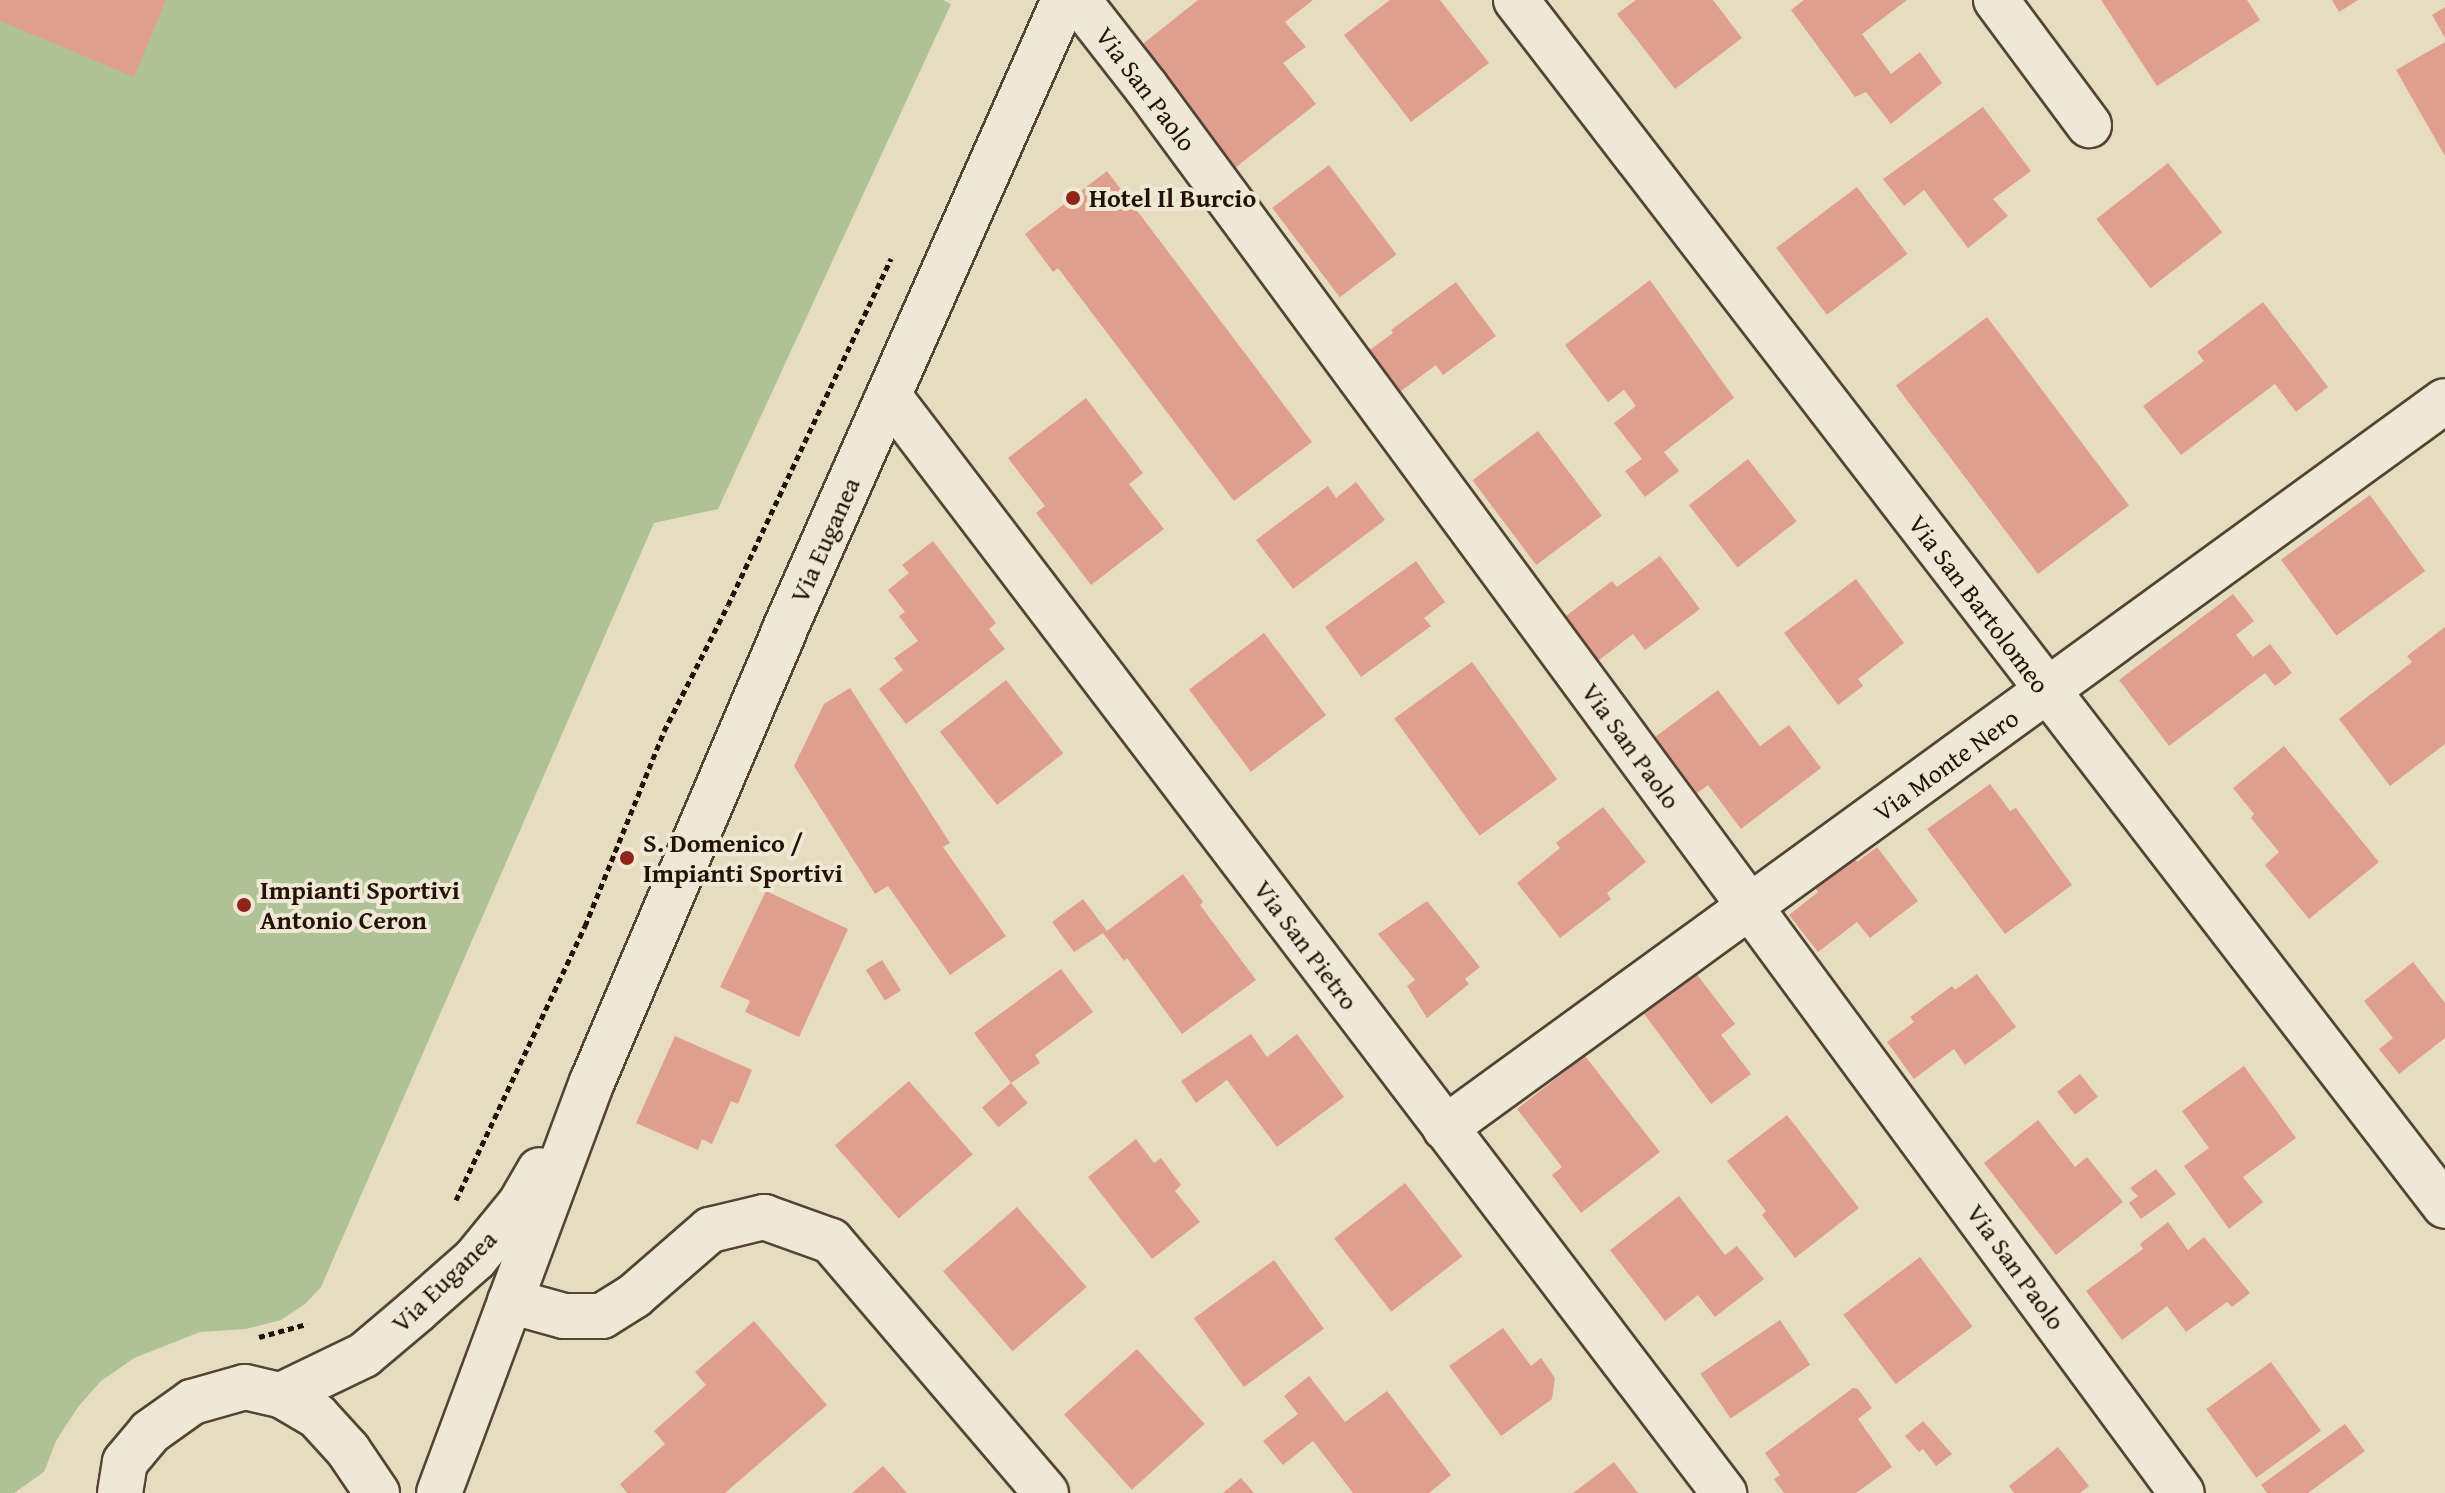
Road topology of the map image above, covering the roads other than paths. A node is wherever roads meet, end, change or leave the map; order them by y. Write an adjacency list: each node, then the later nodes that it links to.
1 (1064, 0): 6 (street, Via Euganea)
2 (1078, 0): 9 (street, Via San Paolo)
3 (1516, 0): 8 (street, Via San Bartolomeo)
4 (1996, 0): 5 (street)
5 (2089, 125)
6 (889, 396): 10 (street, Via Euganea); 11 (street, Via San Pietro)
7 (2445, 401): 8 (street, Via Monte Nero)
8 (2046, 691): 9 (street, Via Monte Nero); 12 (street, Via San Bartolomeo)
9 (1751, 908): 11 (street, Via Monte Nero); 20 (street, Via San Paolo)
10 (592, 1082): 13 (street, Via Euganea); 14 (street, Via Euganea)
11 (1445, 1128): 19 (street, Via San Pietro)
12 (2445, 1206)
13 (510, 1301): 17 (street, Via Euganea); 18 (street)
14 (281, 1395): 15 (street); 16 (street)
15 (116, 1483)
16 (377, 1493)
17 (439, 1493)
18 (1046, 1493)
19 (1724, 1493)
20 (2182, 1493)

